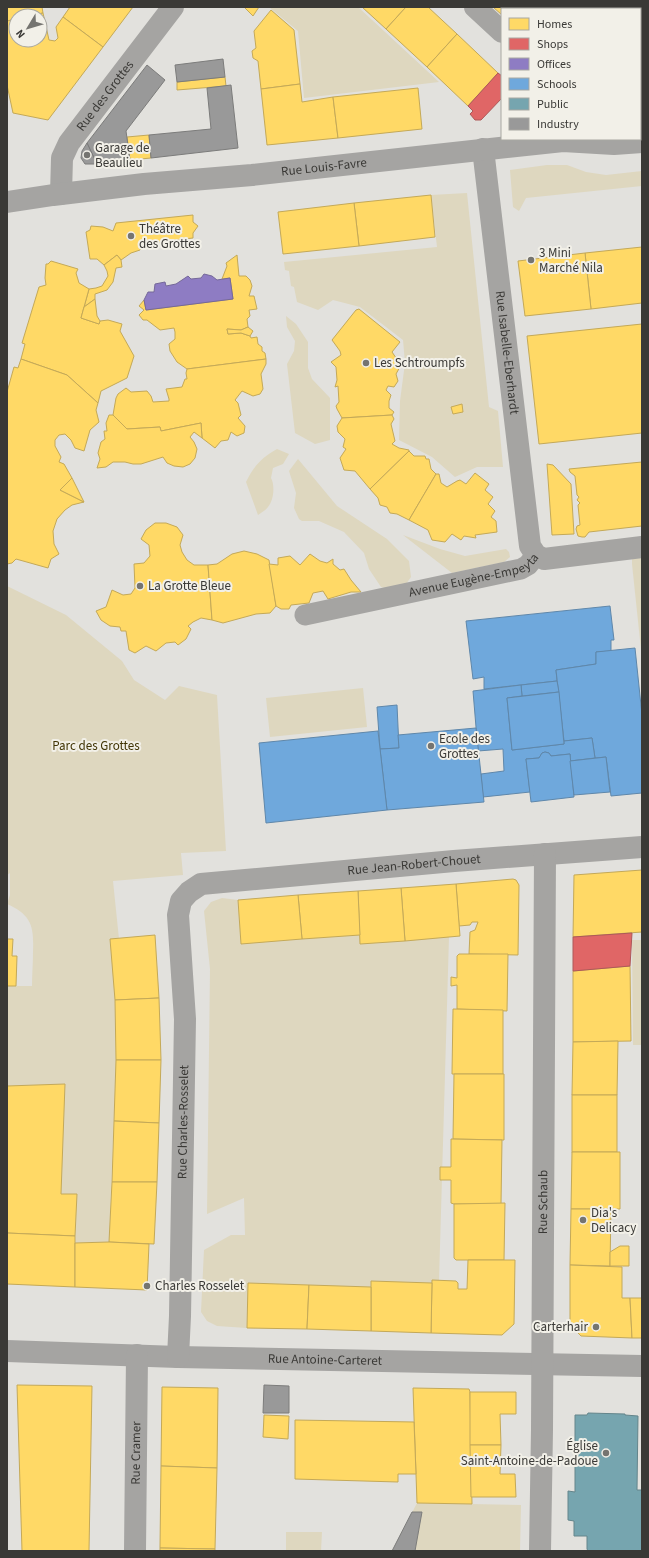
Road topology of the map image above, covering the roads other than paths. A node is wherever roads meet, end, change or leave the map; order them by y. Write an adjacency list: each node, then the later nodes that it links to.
1 (173, 7): 7 (street, Rue des Grottes)
2 (475, 7): 3 (street)
3 (501, 31)
4 (563, 140): 5 (street, Rue Louis-Favre); 6 (street, Rue Louis-Favre)
5 (642, 142)
6 (483, 149): 7 (street, Rue Louis-Favre); 10 (street, Rue Isabelle-Eberhardt)
7 (61, 194): 8 (street, Rue Louis-Favre)
8 (7, 202)
9 (642, 547): 10 (street, Avenue Eugène-Empeyta)
10 (536, 556): 11 (street, Avenue Eugène-Empeyta)
11 (305, 615)
12 (642, 847): 13 (street, Rue Jean-Robert-Chouet)
13 (545, 854): 14 (street, Rue Jean-Robert-Chouet); 18 (street, Rue Schaub)
14 (189, 892): 17 (street, Rue Charles-Rosselet)
15 (7, 1350): 16 (street, Rue Antoine-Carteret)
16 (136, 1355): 17 (street, Rue Antoine-Carteret); 20 (street, Rue Cramer)
17 (178, 1357): 18 (street, Rue Antoine-Carteret)
18 (542, 1365): 19 (street, Rue Antoine-Carteret); 21 (street, Rue Schaub)
19 (642, 1366)
20 (134, 1551)
21 (540, 1551)

